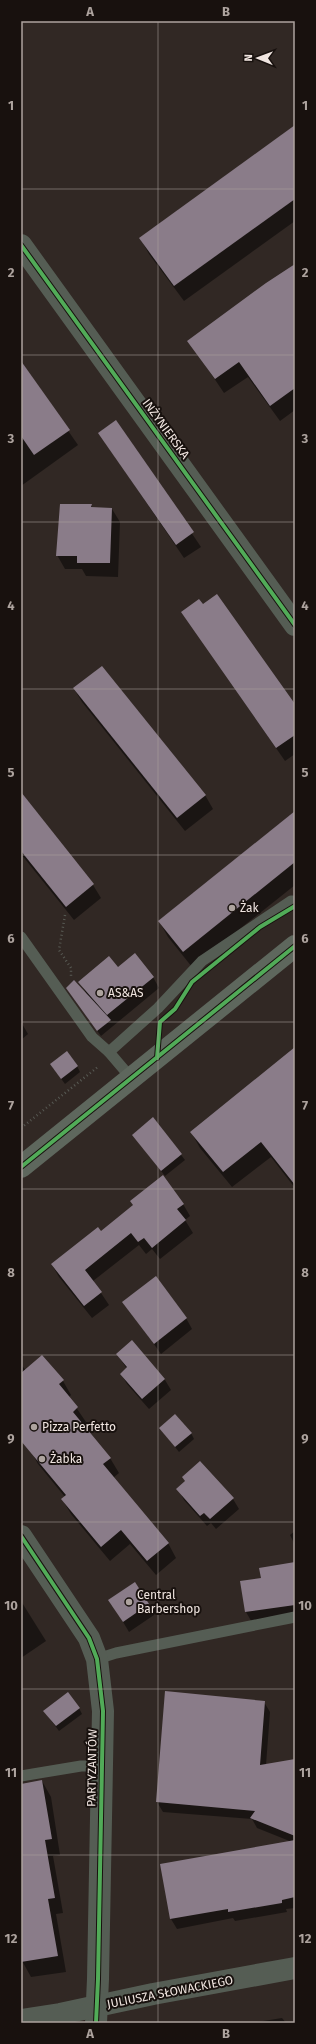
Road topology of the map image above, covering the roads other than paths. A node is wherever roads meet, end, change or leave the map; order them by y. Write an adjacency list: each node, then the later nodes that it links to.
1 (21, 245): 2 (street, INŻYNIERSKA)
2 (295, 625)
3 (295, 902): 6 (lane)
4 (21, 937): 6 (lane)
5 (292, 954): 7 (street)
6 (109, 1052): 7 (lane)
7 (132, 1079): 8 (street)
8 (21, 1167)
9 (21, 1536): 11 (street, PARTYZANTÓW)
10 (295, 1617): 11 (lane)
11 (97, 1659): 12 (street, PARTYZANTÓW)
12 (102, 1766): 13 (lane); 15 (street, PARTYZANTÓW)
13 (21, 1776)
14 (295, 1968): 15 (street, JULIUSZA SŁOWACKIEGO)
15 (96, 2015): 16 (street, JULIUSZA SŁOWACKIEGO)
16 (21, 2020)

